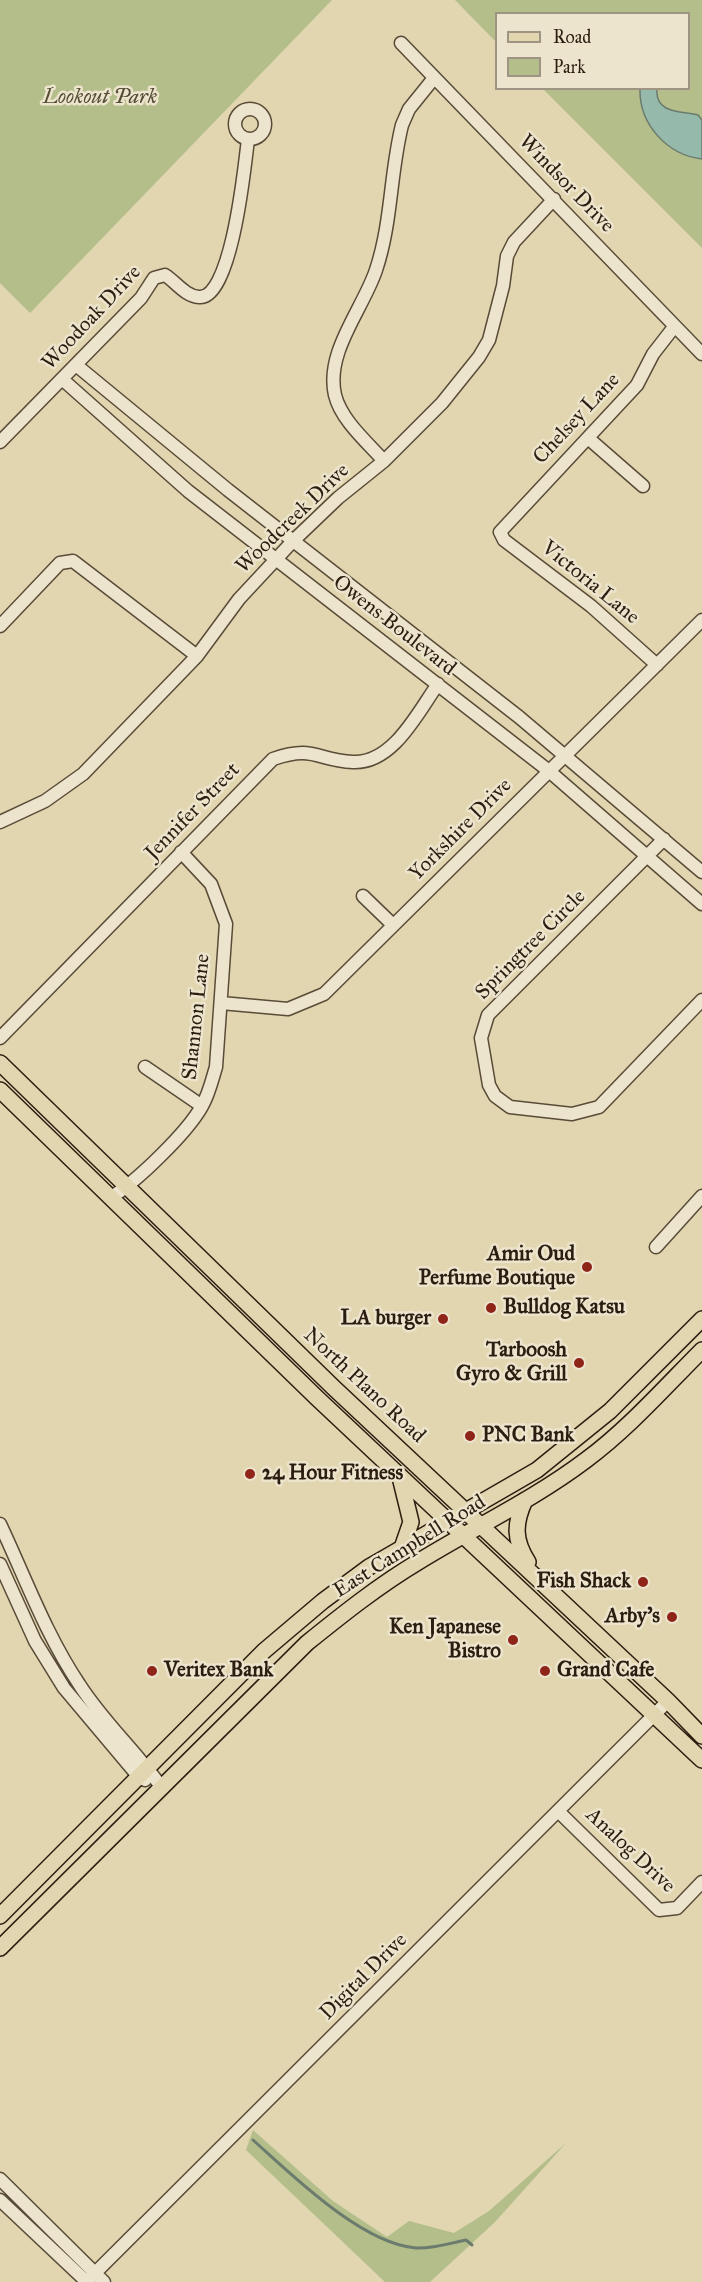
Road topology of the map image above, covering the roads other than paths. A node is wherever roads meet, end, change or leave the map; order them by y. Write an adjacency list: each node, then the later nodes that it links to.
1 (401, 43): 2 (street, Windsor Drive)
2 (434, 78): 4 (street, Windsor Drive); 11 (street)
3 (248, 139): 7 (street, Woodoak Drive)
4 (554, 199): 5 (street, Windsor Drive); 11 (street, Woodcreek Drive)
5 (674, 327): 6 (street, Windsor Drive); 9 (street, Chelsey Lane)
6 (702, 354)
7 (76, 365): 8 (street, Woodoak Drive); 14 (street, Owens Boulevard)
8 (62, 380): 10 (street, Woodoak Drive); 15 (street, Owens Boulevard)
9 (588, 438): 12 (street); 13 (street, Chelsey Lane)
10 (0, 442)
11 (384, 461): 14 (street, Woodcreek Drive)
12 (643, 486)
13 (500, 532): 19 (street, Victoria Lane)
14 (293, 541): 15 (street, Woodcreek Drive); 21 (street, Owens Boulevard)
15 (275, 559): 18 (street, Woodcreek Drive); 20 (street, Owens Boulevard)
16 (702, 620): 19 (street, Yorkshire Drive)
17 (0, 626): 18 (street)
18 (197, 656): 23 (street, Woodcreek Drive)
19 (657, 664): 21 (street, Yorkshire Drive)
20 (438, 684): 22 (street, Owens Boulevard); 25 (street, Jennifer Street)
21 (566, 755): 22 (street, Yorkshire Drive); 24 (street, Owens Boulevard)
22 (549, 771): 26 (street, Owens Boulevard); 30 (street, Yorkshire Drive)
23 (0, 822)
24 (664, 839): 26 (street, Springtree Circle); 27 (street, Owens Boulevard)
25 (181, 852): 32 (street, Shannon Lane); 33 (street, Jennifer Street)
26 (647, 856): 29 (street, Owens Boulevard); 31 (street, Springtree Circle)
27 (702, 872)
28 (363, 896): 30 (street)
29 (702, 904)
30 (393, 925): 32 (street, Yorkshire Drive)
31 (702, 1000)
32 (221, 1003): 37 (street, Shannon Lane)
33 (0, 1038)
34 (0, 1063): 38 (main road, North Plano Road)
35 (145, 1067): 37 (street)
36 (0, 1090): 40 (main road, North Plano Road)
37 (202, 1106): 38 (street, Shannon Lane)
38 (126, 1188): 40 (street, Shannon Lane); 45 (main road, North Plano Road)
39 (702, 1196): 41 (street)
40 (110, 1198): 47 (main road, North Plano Road)
41 (656, 1247)
42 (702, 1319): 44 (main road, East Campbell Road)
43 (702, 1350): 46 (main road, East Campbell Road)
44 (644, 1377): 46 (main road); 50 (main road, East Campbell Road)
45 (334, 1388): 47 (main road); 50 (main road, North Plano Road)
46 (660, 1392): 49 (main road, East Campbell Road)
47 (317, 1398): 48 (main road, North Plano Road)
48 (400, 1475): 51 (main road, North Plano Road); 55 (main road)
49 (525, 1500): 53 (main road, East Campbell Road); 57 (main road)
50 (465, 1510): 51 (main road, East Campbell Road); 53 (main road, North Plano Road)
51 (448, 1521): 54 (main road, North Plano Road); 55 (main road, East Campbell Road)
52 (0, 1524): 58 (street)
53 (482, 1526): 54 (main road, East Campbell Road); 57 (main road, North Plano Road)
54 (465, 1536): 61 (main road, North Plano Road); 65 (main road, East Campbell Road)
55 (402, 1548): 64 (main road, East Campbell Road)
56 (0, 1564): 59 (street)
57 (537, 1578): 60 (main road, North Plano Road)
58 (55, 1642): 59 (street); 64 (street)
59 (40, 1649): 64 (street)
60 (668, 1701): 61 (street, Digital Drive); 62 (main road, North Plano Road)
61 (655, 1714): 63 (main road, North Plano Road); 66 (street, Digital Drive)
62 (702, 1736)
63 (702, 1760)
64 (143, 1772): 65 (street); 68 (main road, East Campbell Road)
65 (162, 1788): 69 (main road, East Campbell Road)
66 (559, 1812): 67 (street, Analog Drive); 72 (street, Digital Drive)
67 (702, 1882)
68 (0, 1916)
69 (0, 1948)
70 (0, 2179): 72 (street)
71 (0, 2200): 72 (street)
72 (90, 2279): 73 (street)
73 (105, 2282)

